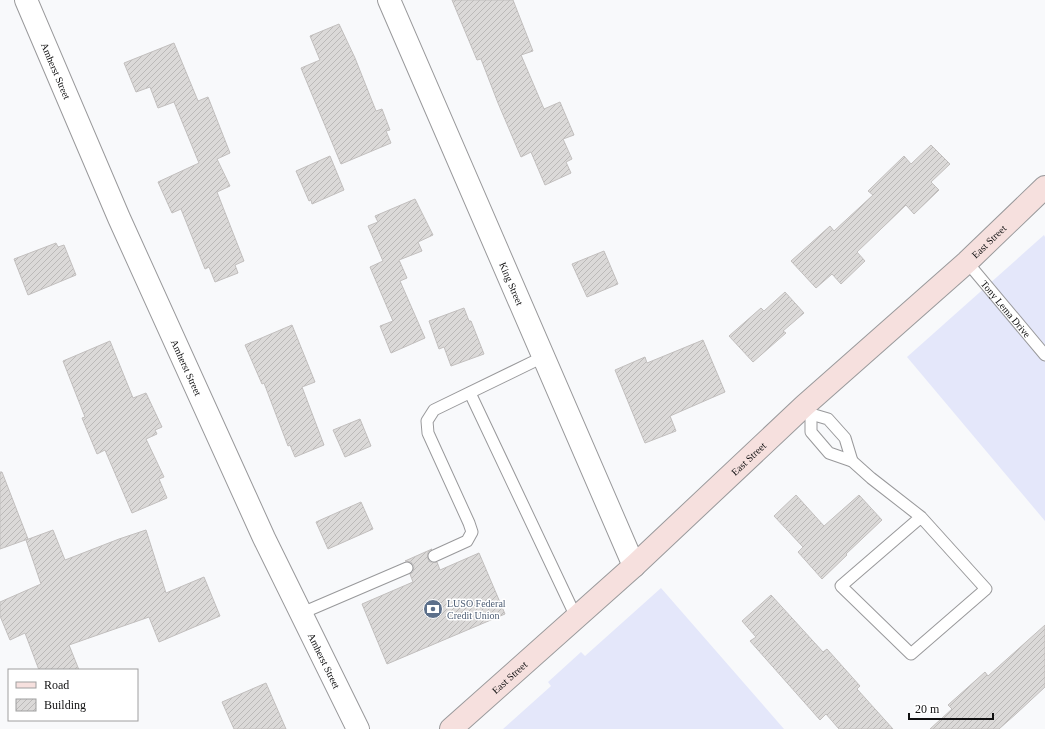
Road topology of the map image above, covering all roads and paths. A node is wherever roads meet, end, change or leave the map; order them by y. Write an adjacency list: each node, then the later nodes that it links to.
1 (26, 0): 14 (street, Amherst Street)
2 (389, 0): 6 (street, King Street)
3 (1045, 187): 4 (main road, East Street)
4 (967, 262): 5 (lane, Tony Lema Drive); 8 (main road, East Street)
5 (1045, 355)
6 (543, 357): 7 (lane); 12 (street, King Street)
7 (470, 393): 11 (lane); 15 (lane)
8 (807, 410): 9 (lane); 9 (lane); 12 (main road, East Street)
9 (852, 461): 10 (lane)
10 (921, 517): 10 (lane)
11 (434, 556)
12 (634, 566): 15 (main road, East Street)
13 (407, 568): 14 (lane)
14 (302, 613): 16 (street, Amherst Street)
15 (576, 617): 17 (main road, East Street)
16 (358, 729)
17 (451, 729)

